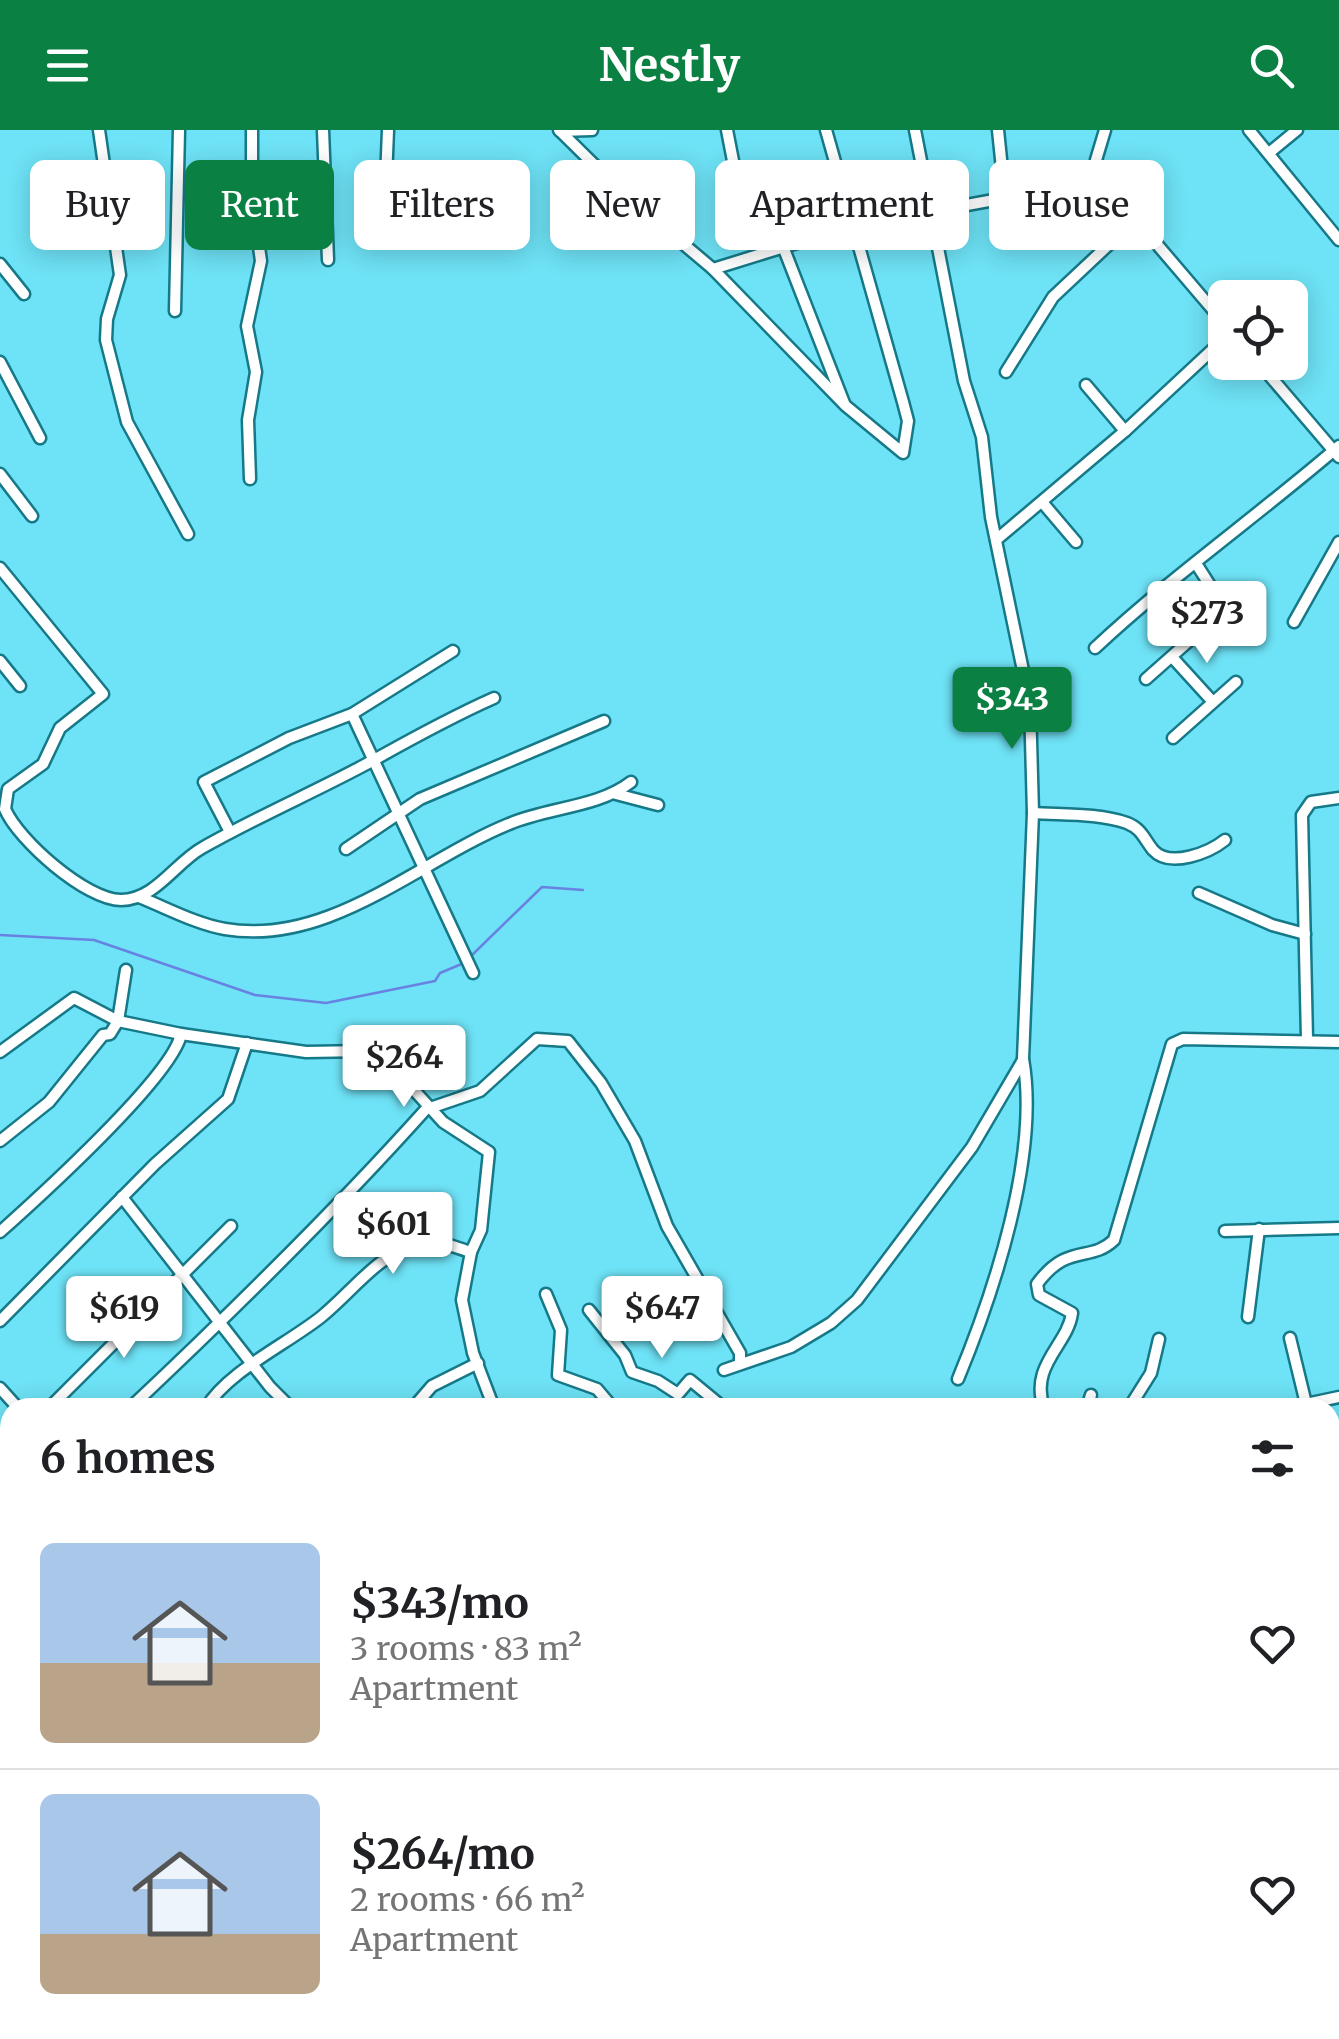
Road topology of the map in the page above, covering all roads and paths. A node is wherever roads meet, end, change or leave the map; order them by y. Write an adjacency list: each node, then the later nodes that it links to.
1 (99, 130): 48 (street)
2 (179, 130): 34 (street)
3 (252, 130): 45 (street)
4 (323, 130): 29 (street)
5 (388, 130): 16 (street)
6 (560, 130): 7 (street); 31 (street)
7 (592, 130)
8 (727, 130): 17 (street)
9 (826, 130): 18 (street)
10 (915, 130): 19 (street)
11 (998, 130): 21 (street)
12 (1105, 130): 20 (street)
13 (1249, 130): 15 (street)
14 (1297, 130): 15 (street)
15 (1269, 153): 22 (street)
16 (387, 160)
17 (733, 160)
18 (834, 160)
19 (921, 160)
20 (1096, 160)
21 (969, 204)
22 (1339, 240)
23 (780, 250): 31 (street)
24 (784, 250): 40 (street)
25 (859, 250): 40 (street)
26 (939, 250): 49 (street)
27 (1103, 250): 37 (street)
28 (1161, 250): 33 (street)
29 (328, 260)
30 (0, 264): 32 (street)
31 (713, 269): 40 (street)
32 (24, 294)
33 (1208, 304)
34 (175, 311)
35 (1208, 354): 41 (street)
36 (0, 362): 42 (street)
37 (1006, 372)
38 (1274, 380): 43 (street)
39 (1086, 386): 41 (street)
40 (846, 406)
41 (1125, 431): 46 (street)
42 (40, 438)
43 (1337, 452): 52 (street)
44 (0, 474): 47 (street)
45 (250, 480)
46 (1042, 502): 49 (street); 50 (street)
47 (32, 516)
48 (188, 534)
49 (996, 540): 73 (street)
50 (1076, 542)
51 (1339, 542): 54 (street)
52 (1197, 564): 55 (street); 57 (street)
53 (0, 568): 79 (street)
54 (1294, 622)
55 (1095, 648)
56 (453, 650): 64 (street)
57 (1172, 657): 59 (street); 63 (street)
58 (0, 661): 61 (street)
59 (1146, 679)
60 (1236, 682): 63 (street)
61 (20, 686)
62 (494, 698): 67 (street)
63 (1213, 702): 66 (street)
64 (352, 714): 67 (street); 74 (street)
65 (604, 722): 72 (street)
66 (1173, 738)
67 (371, 761): 72 (street); 74 (street)
68 (631, 782): 69 (street)
69 (616, 794): 71 (street); 77 (street)
70 (1339, 798): 80 (street)
71 (658, 804)
72 (398, 813): 76 (street); 77 (street)
73 (1034, 813): 75 (street); 89 (street)
74 (230, 832): 79 (street)
75 (1225, 840)
76 (346, 849)
77 (426, 868): 79 (street); 82 (street)
78 (1199, 893): 80 (street)
79 (139, 897)
80 (1305, 934): 85 (street)
81 (126, 970): 83 (street)
82 (473, 973)
83 (118, 1021): 84 (street); 88 (street); 91 (street)
84 (181, 1034): 87 (street); 97 (street)
85 (1307, 1040): 86 (street); 123 (street)
86 (1339, 1042)
87 (246, 1043): 90 (street); 92 (street)
88 (0, 1052)
89 (1023, 1059): 107 (street); 111 (street)
90 (428, 1108): 98 (street); 104 (street); 107 (street)
91 (0, 1142)
92 (122, 1197): 99 (street); 103 (street)
93 (232, 1226): 99 (street)
94 (1339, 1228): 95 (street)
95 (1258, 1229): 96 (street); 102 (street)
96 (1225, 1230)
97 (0, 1232)
98 (471, 1252): 108 (street); 109 (street)
99 (184, 1273): 104 (street); 114 (street)
100 (546, 1294): 120 (street)
101 (590, 1310): 112 (street)
102 (1248, 1317)
103 (0, 1321)
104 (221, 1322): 109 (street); 115 (street)
105 (1290, 1338): 126 (street)
106 (1159, 1339): 125 (street)
107 (740, 1362): 110 (street)
108 (478, 1363): 118 (street); 119 (street)
109 (254, 1366): 116 (street); 117 (street)
110 (724, 1370)
111 (958, 1379)
112 (678, 1394): 121 (street); 122 (street)
113 (1091, 1395): 124 (street)
114 (59, 1398)
115 (141, 1398)
116 (214, 1398)
117 (281, 1398)
118 (422, 1398)
119 (490, 1398)
120 (604, 1398)
121 (677, 1398)
122 (712, 1398)
123 (1042, 1398)
124 (1090, 1398)
125 (1135, 1398)
126 (1304, 1398)

